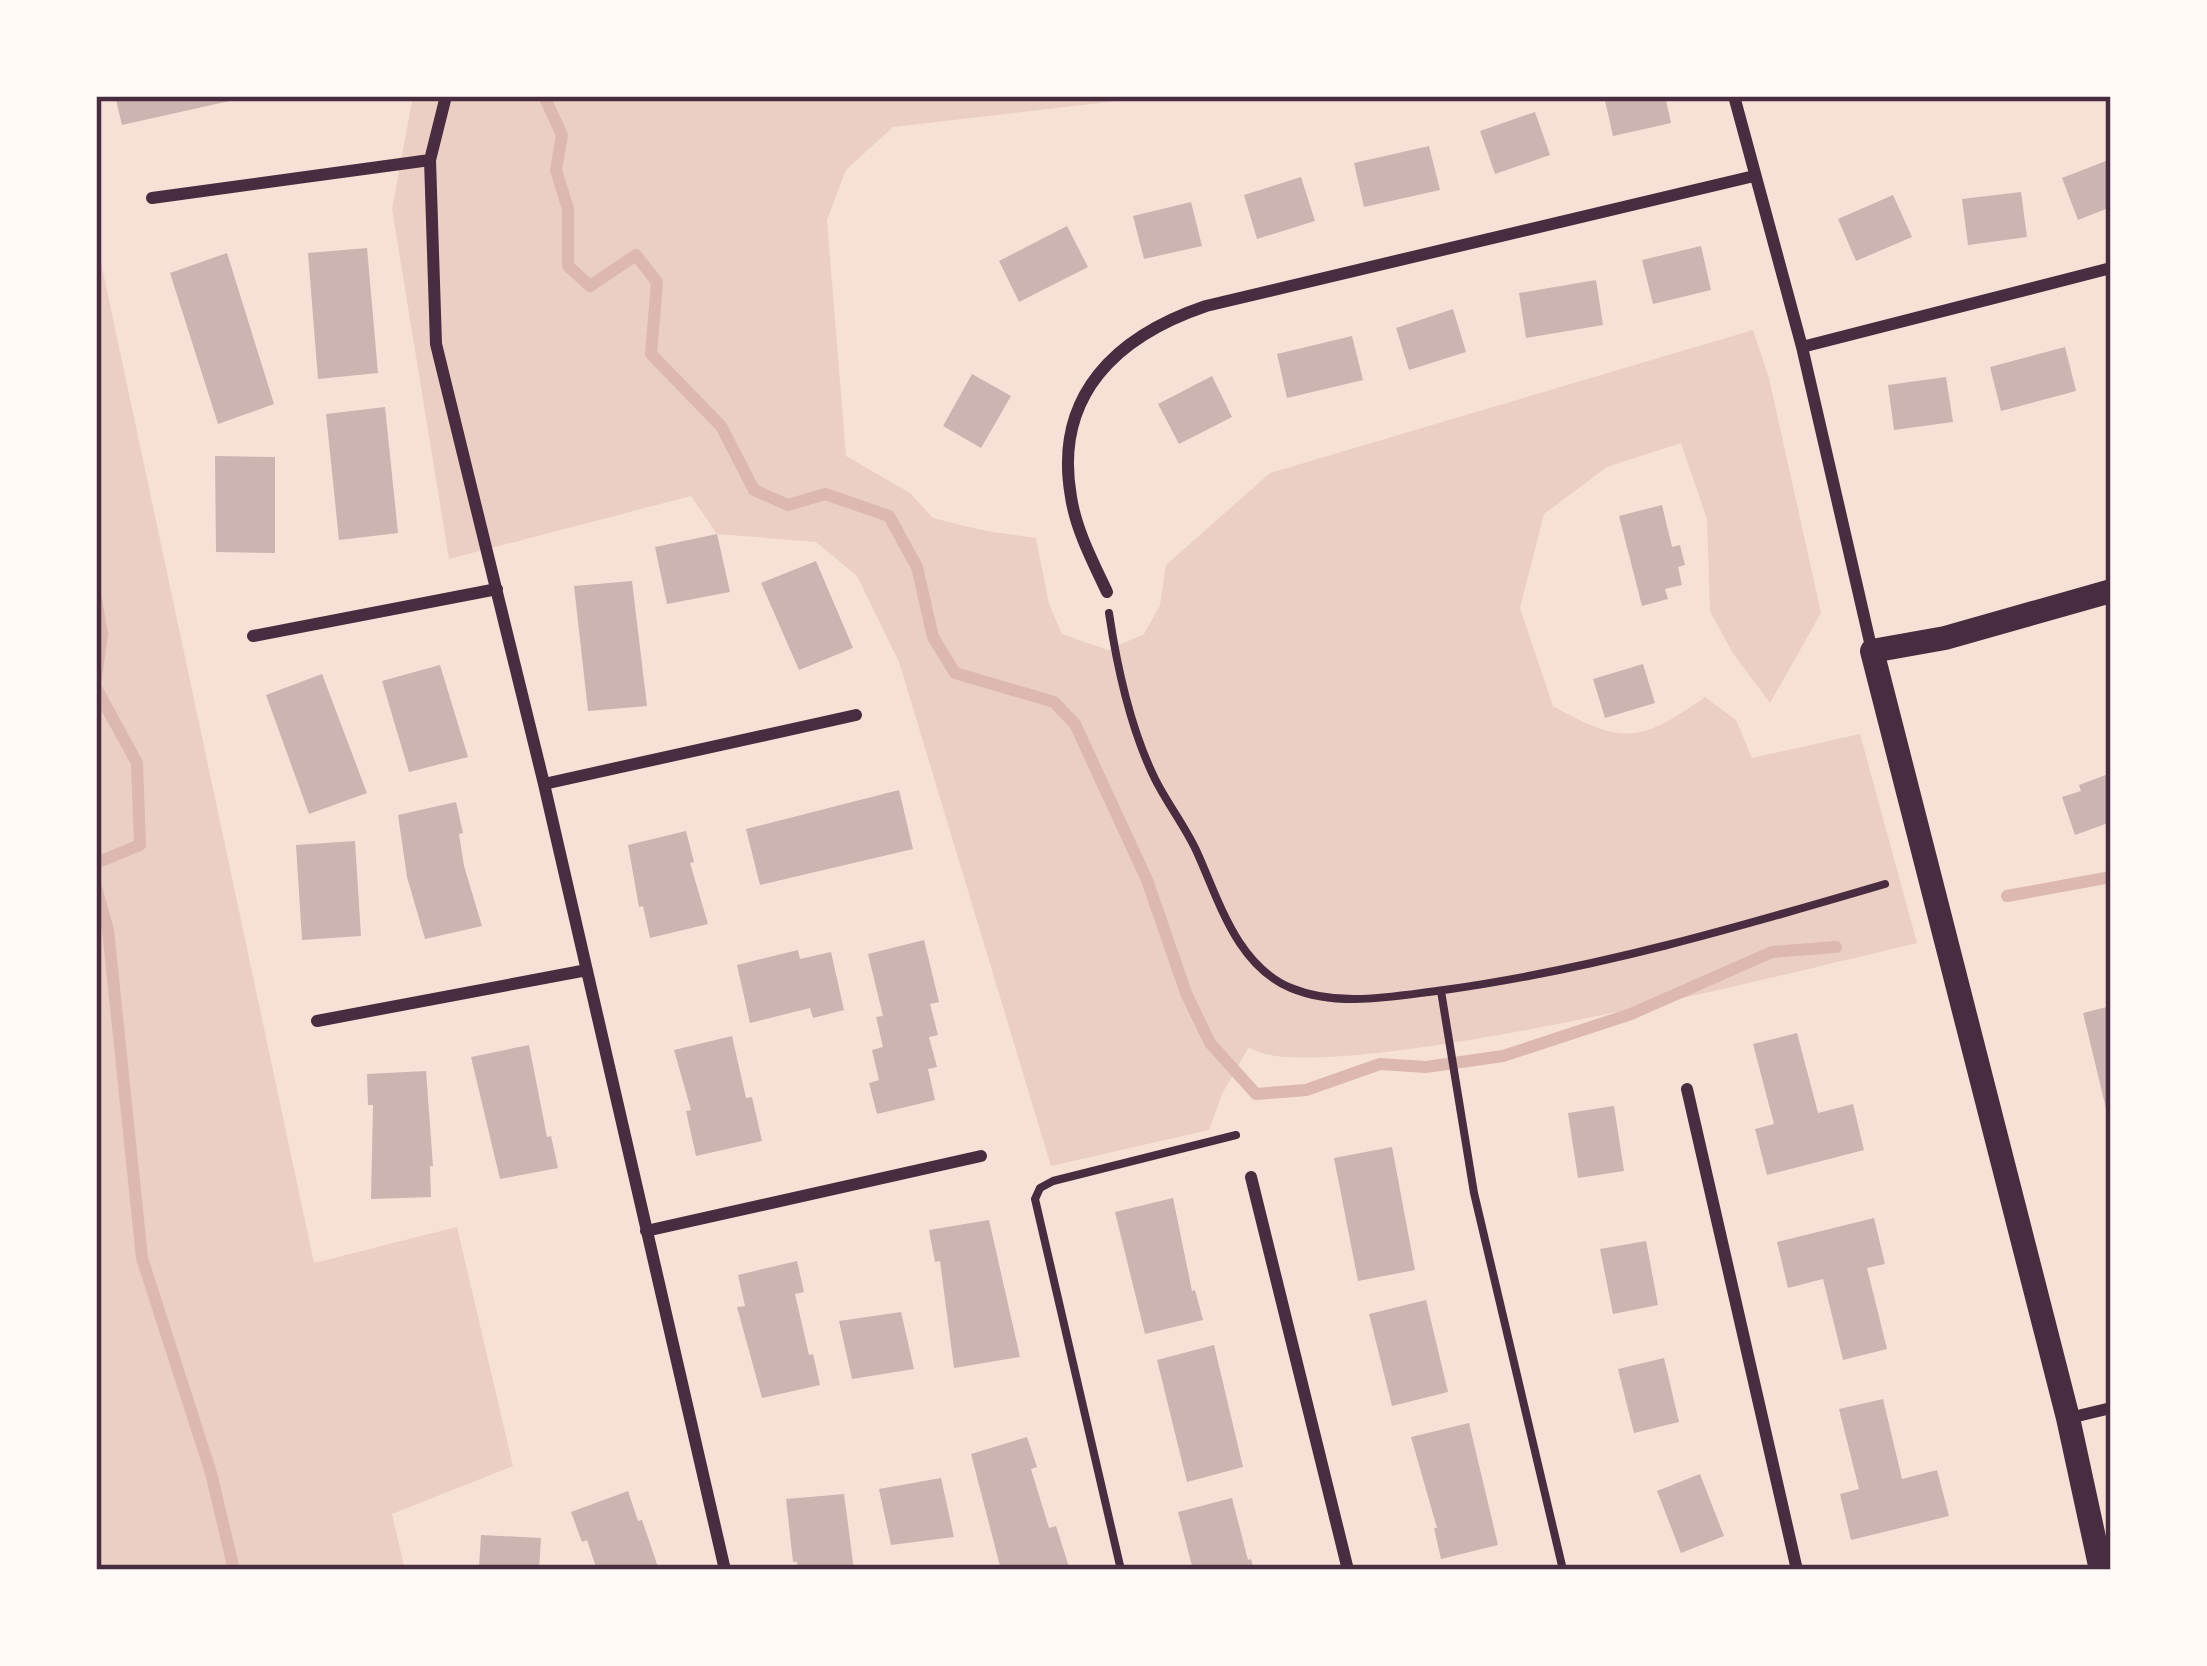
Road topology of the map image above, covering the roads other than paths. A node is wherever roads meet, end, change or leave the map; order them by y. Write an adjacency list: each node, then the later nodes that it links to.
1 (446, 96): 3 (street)
2 (1734, 96): 4 (street)
3 (430, 160): 5 (street); 8 (street)
4 (1754, 176): 7 (street); 10 (street)
5 (152, 198)
6 (2111, 268): 7 (street)
7 (1802, 347): 12 (street)
8 (496, 589): 11 (street); 14 (street)
9 (2111, 591): 12 (main road)
10 (1107, 592)
11 (253, 636)
12 (1872, 651): 22 (main road)
13 (856, 715): 14 (street)
14 (544, 784): 15 (street)
15 (587, 970): 16 (street); 20 (street)
16 (317, 1021)
17 (1687, 1089): 25 (street)
18 (981, 1156): 20 (street)
19 (1251, 1178): 24 (street)
20 (646, 1231): 23 (street)
21 (2111, 1408): 22 (street)
22 (2068, 1418): 26 (main road)
23 (725, 1570)
24 (1348, 1570)
25 (1797, 1570)
26 (2102, 1570)

